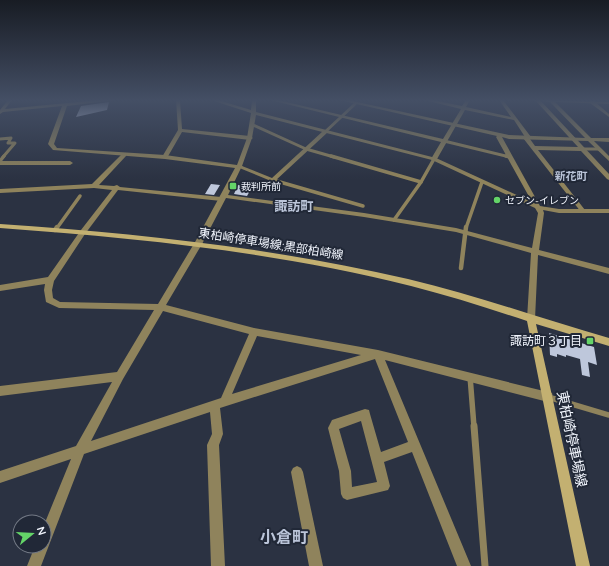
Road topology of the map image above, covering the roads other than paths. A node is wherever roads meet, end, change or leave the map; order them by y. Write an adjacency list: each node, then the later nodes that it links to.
1 (57, 126): 27 (street)
2 (180, 126): 13 (street)
3 (253, 126): 16 (street)
4 (256, 126): 24 (lane)
5 (304, 126): 14 (street)
6 (331, 126): 14 (lane)
7 (380, 126): 22 (street)
8 (453, 126): 22 (street)
9 (464, 126): 15 (street)
10 (518, 126): 17 (street)
11 (561, 126): 19 (street)
12 (576, 126): 20 (street)
13 (180, 130): 16 (street); 28 (street)
14 (325, 132): 24 (street); 31 (street)
15 (501, 135): 17 (street); 29 (street)
16 (250, 138): 34 (street)
17 (527, 138): 19 (street); 23 (street)
18 (0, 139): 32 (lane)
19 (574, 140): 20 (street); 25 (street)
20 (590, 140): 21 (street); 26 (street)
21 (609, 140)
22 (444, 142): 29 (lane); 31 (street)
23 (533, 148): 25 (street); 46 (street)
24 (306, 149): 36 (street); 37 (lane)
25 (582, 149): 26 (lane); 35 (street)
26 (599, 149): 30 (street)
27 (124, 155): 28 (street); 39 (street)
28 (165, 157): 34 (street)
29 (510, 157): 45 (street)
30 (609, 159)
31 (434, 160): 37 (lane); 38 (street)
32 (0, 162): 33 (street)
33 (70, 163)
34 (240, 167): 36 (street); 43 (street)
35 (609, 178)
36 (273, 180): 44 (lane)
37 (421, 182): 48 (lane)
38 (482, 182): 45 (street); 52 (lane)
39 (94, 186): 40 (street); 41 (street)
40 (117, 187): 43 (street); 51 (street)
41 (0, 191)
42 (80, 196): 50 (lane)
43 (222, 197): 48 (street); 53 (street)
44 (363, 206)
45 (540, 208): 46 (street); 54 (street)
46 (583, 211): 47 (street)
47 (609, 211)
48 (394, 220): 52 (street)
49 (1, 227): 50 (main road, 東柏崎停車場線;黒部柏崎線)
50 (55, 230): 51 (main road, 東柏崎停車場線;黒部柏崎線)
51 (83, 232): 53 (main road, 東柏崎停車場線;黒部柏崎線); 57 (street)
52 (464, 232): 54 (street); 55 (lane)
53 (198, 244): 59 (street); 60 (main road, 東柏崎停車場線;黒部柏崎線)
54 (535, 250): 56 (street); 60 (street)
55 (461, 268)
56 (609, 271)
57 (50, 280): 58 (street); 59 (street)
58 (0, 288)
59 (160, 308): 61 (street); 64 (street)
60 (531, 319): 62 (main road, 東柏崎停車場線;黒部柏崎線); 67 (main road, 東柏崎停車場線)
61 (254, 332): 63 (street); 68 (street)
62 (609, 342)
63 (378, 354): 65 (street); 68 (street); 70 (street)
64 (120, 376): 66 (street); 71 (street)
65 (470, 376): 67 (street); 81 (lane)
66 (0, 391)
67 (548, 396): 69 (lane); 82 (main road, 東柏崎停車場線)
68 (219, 403): 71 (street); 78 (street)
69 (608, 415)
70 (415, 445): 72 (street); 80 (street)
71 (81, 448): 74 (street); 75 (street)
72 (377, 459): 72 (street)
73 (297, 472): 79 (street)
74 (0, 477)
75 (52, 521)
76 (39, 554): 77 (street)
77 (34, 566)
78 (218, 566)
79 (316, 566)
80 (464, 566)
81 (486, 566)
82 (583, 566)

